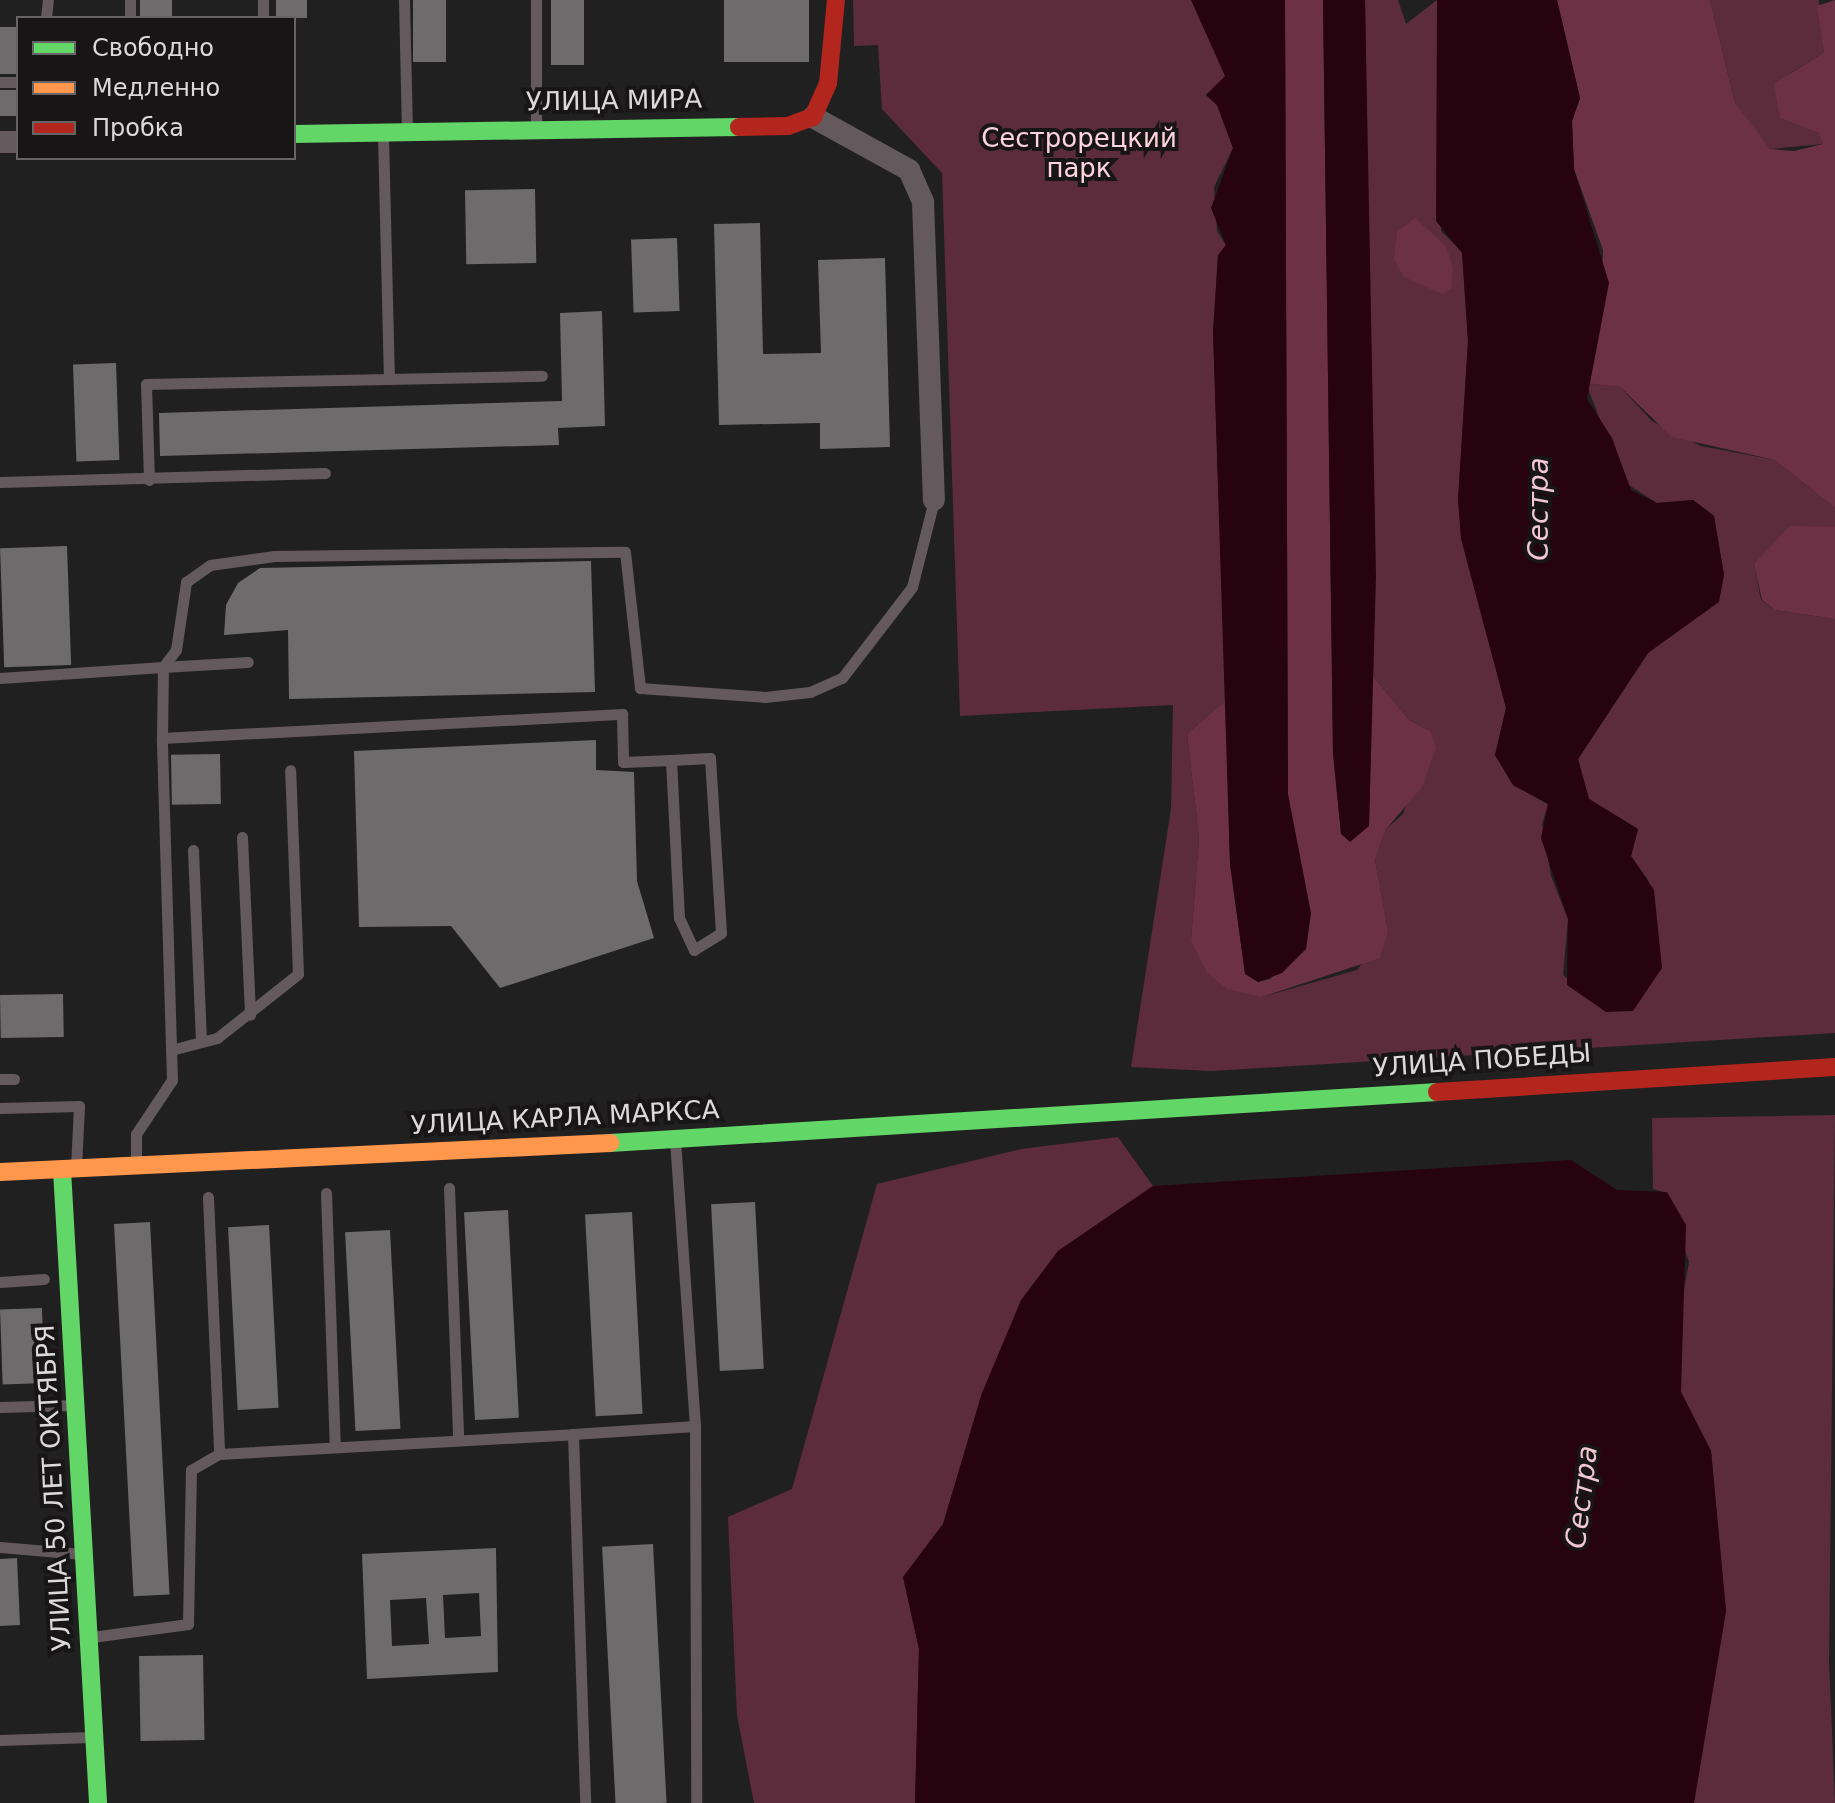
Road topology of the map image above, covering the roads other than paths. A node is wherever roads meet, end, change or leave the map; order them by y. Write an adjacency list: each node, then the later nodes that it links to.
1 (404, 0): 7 (lane)
2 (536, 0): 5 (lane)
3 (836, 0): 4 (street)
4 (813, 117): 5 (street, УЛИЦА МИРА); 14 (street)
5 (536, 130): 7 (street, УЛИЦА МИРА)
6 (383, 133): 7 (street, УЛИЦА МИРА); 8 (street, УЛИЦА МИРА); 10 (lane)
7 (407, 133)
8 (296, 134)
9 (542, 376): 10 (lane)
10 (389, 379): 12 (lane)
11 (325, 473): 12 (lane)
12 (149, 480): 13 (lane)
13 (0, 482)
14 (934, 500): 16 (lane)
15 (248, 662): 16 (lane)
16 (163, 667): 17 (lane); 18 (lane)
17 (0, 678)
18 (162, 738): 19 (lane); 25 (lane)
19 (671, 760): 19 (lane)
20 (290, 770): 23 (lane)
21 (242, 837): 23 (lane)
22 (193, 850): 24 (lane)
23 (250, 1015): 24 (lane)
24 (201, 1042): 25 (lane)
25 (171, 1050): 32 (lane)
26 (1835, 1067): 30 (street, УЛИЦА ПОБЕДЫ)
27 (0, 1079): 28 (lane)
28 (14, 1079)
29 (0, 1108): 33 (lane)
30 (1132, 1110): 31 (street, УЛИЦА КАРЛА МАРКСА)
31 (675, 1140): 32 (street, УЛИЦА КАРЛА МАРКСА); 42 (lane)
32 (136, 1166): 33 (street, УЛИЦА КАРЛА МАРКСА)
33 (69, 1169): 34 (street, УЛИЦА КАРЛА МАРКСА); 40 (street, УЛИЦА 50 ЛЕТ ОКТЯБРЯ)
34 (0, 1172)
35 (449, 1188): 44 (lane)
36 (326, 1193): 45 (lane)
37 (208, 1197): 46 (lane)
38 (44, 1279): 39 (lane)
39 (0, 1282)
40 (75, 1405): 41 (lane); 48 (street, УЛИЦА 50 ЛЕТ ОКТЯБРЯ)
41 (0, 1407)
42 (695, 1426): 43 (lane); 54 (lane)
43 (573, 1434): 44 (lane); 53 (lane)
44 (458, 1438): 45 (lane)
45 (335, 1446): 46 (lane)
46 (219, 1454): 49 (lane)
47 (0, 1547): 48 (lane)
48 (84, 1554): 49 (street, УЛИЦА 50 ЛЕТ ОКТЯБРЯ)
49 (89, 1638): 50 (street, УЛИЦА 50 ЛЕТ ОКТЯБРЯ)
50 (95, 1737): 51 (lane); 52 (street, УЛИЦА 50 ЛЕТ ОКТЯБРЯ)
51 (0, 1740)
52 (98, 1803)
53 (585, 1803)
54 (696, 1803)

